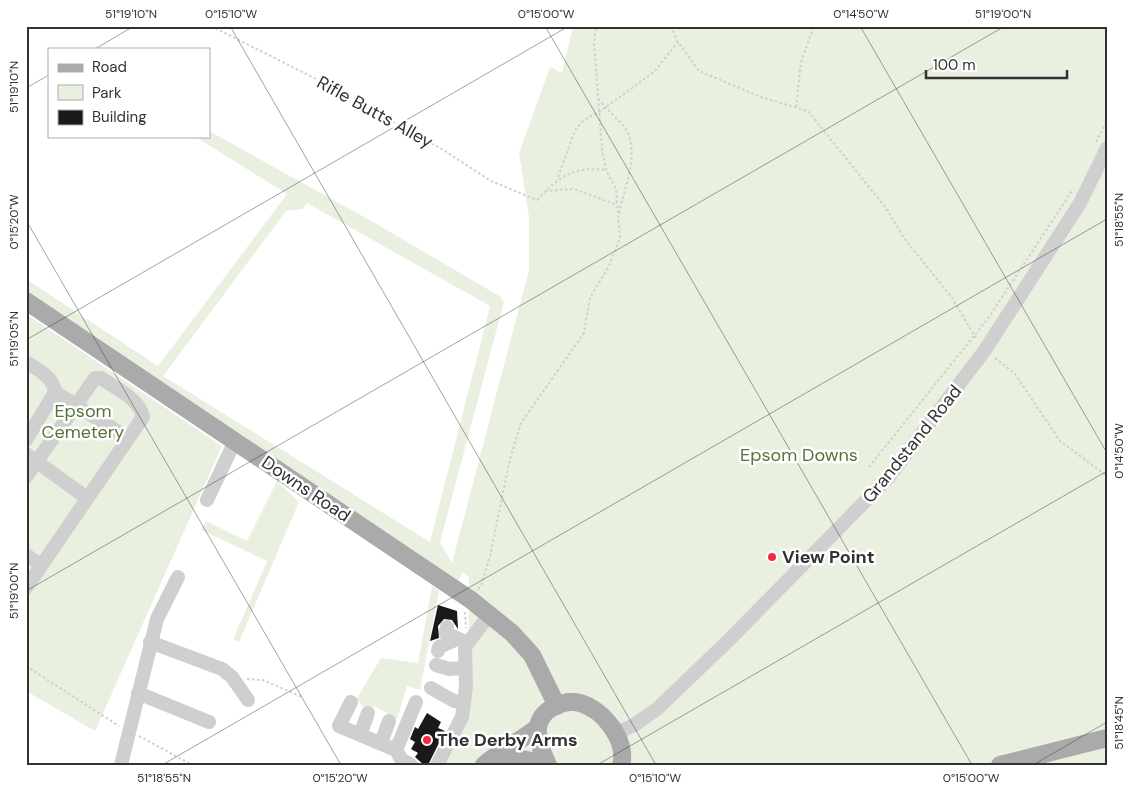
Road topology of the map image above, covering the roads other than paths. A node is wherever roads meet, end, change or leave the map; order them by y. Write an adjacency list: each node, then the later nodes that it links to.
1 (1101, 147): 35 (street, Grandstand Road)
2 (26, 301): 8 (main road, Downs Road)
3 (26, 362): 4 (street)
4 (55, 392): 5 (street); 7 (street)
5 (77, 403): 6 (street); 6 (street); 9 (street)
6 (128, 438): 11 (street)
7 (26, 440)
8 (235, 441): 12 (street); 17 (main road, Downs Road)
9 (32, 457): 10 (street); 11 (street)
10 (26, 477)
11 (87, 498): 14 (street)
12 (207, 500)
13 (26, 555): 14 (street)
14 (41, 565): 16 (street)
15 (178, 577): 20 (street)
16 (26, 588)
17 (489, 615): 19 (street); 30 (main road, Downs Road)
18 (447, 627): 19 (street)
19 (465, 640): 21 (street); 23 (street)
20 (150, 642): 25 (street); 26 (street)
21 (438, 651)
22 (436, 665): 23 (street)
23 (464, 668): 29 (street)
24 (431, 688): 29 (street)
25 (138, 693): 33 (street); 41 (street)
26 (248, 700)
27 (351, 702): 36 (street)
28 (416, 702): 39 (street)
29 (464, 702): 43 (street)
30 (557, 706): 34 (main road); 35 (main road)
31 (368, 713): 36 (street)
32 (389, 721): 38 (street)
33 (209, 722)
34 (538, 727): 40 (main road); 44 (main road)
35 (617, 733): 45 (main road)
36 (360, 735): 38 (street)
37 (1107, 738): 46 (main road)
38 (381, 743): 39 (street)
39 (396, 750): 42 (street)
40 (485, 764): 44 (main road)
41 (121, 765)
42 (411, 765)
43 (437, 765)
44 (547, 765)
45 (621, 765)
46 (1000, 765)

